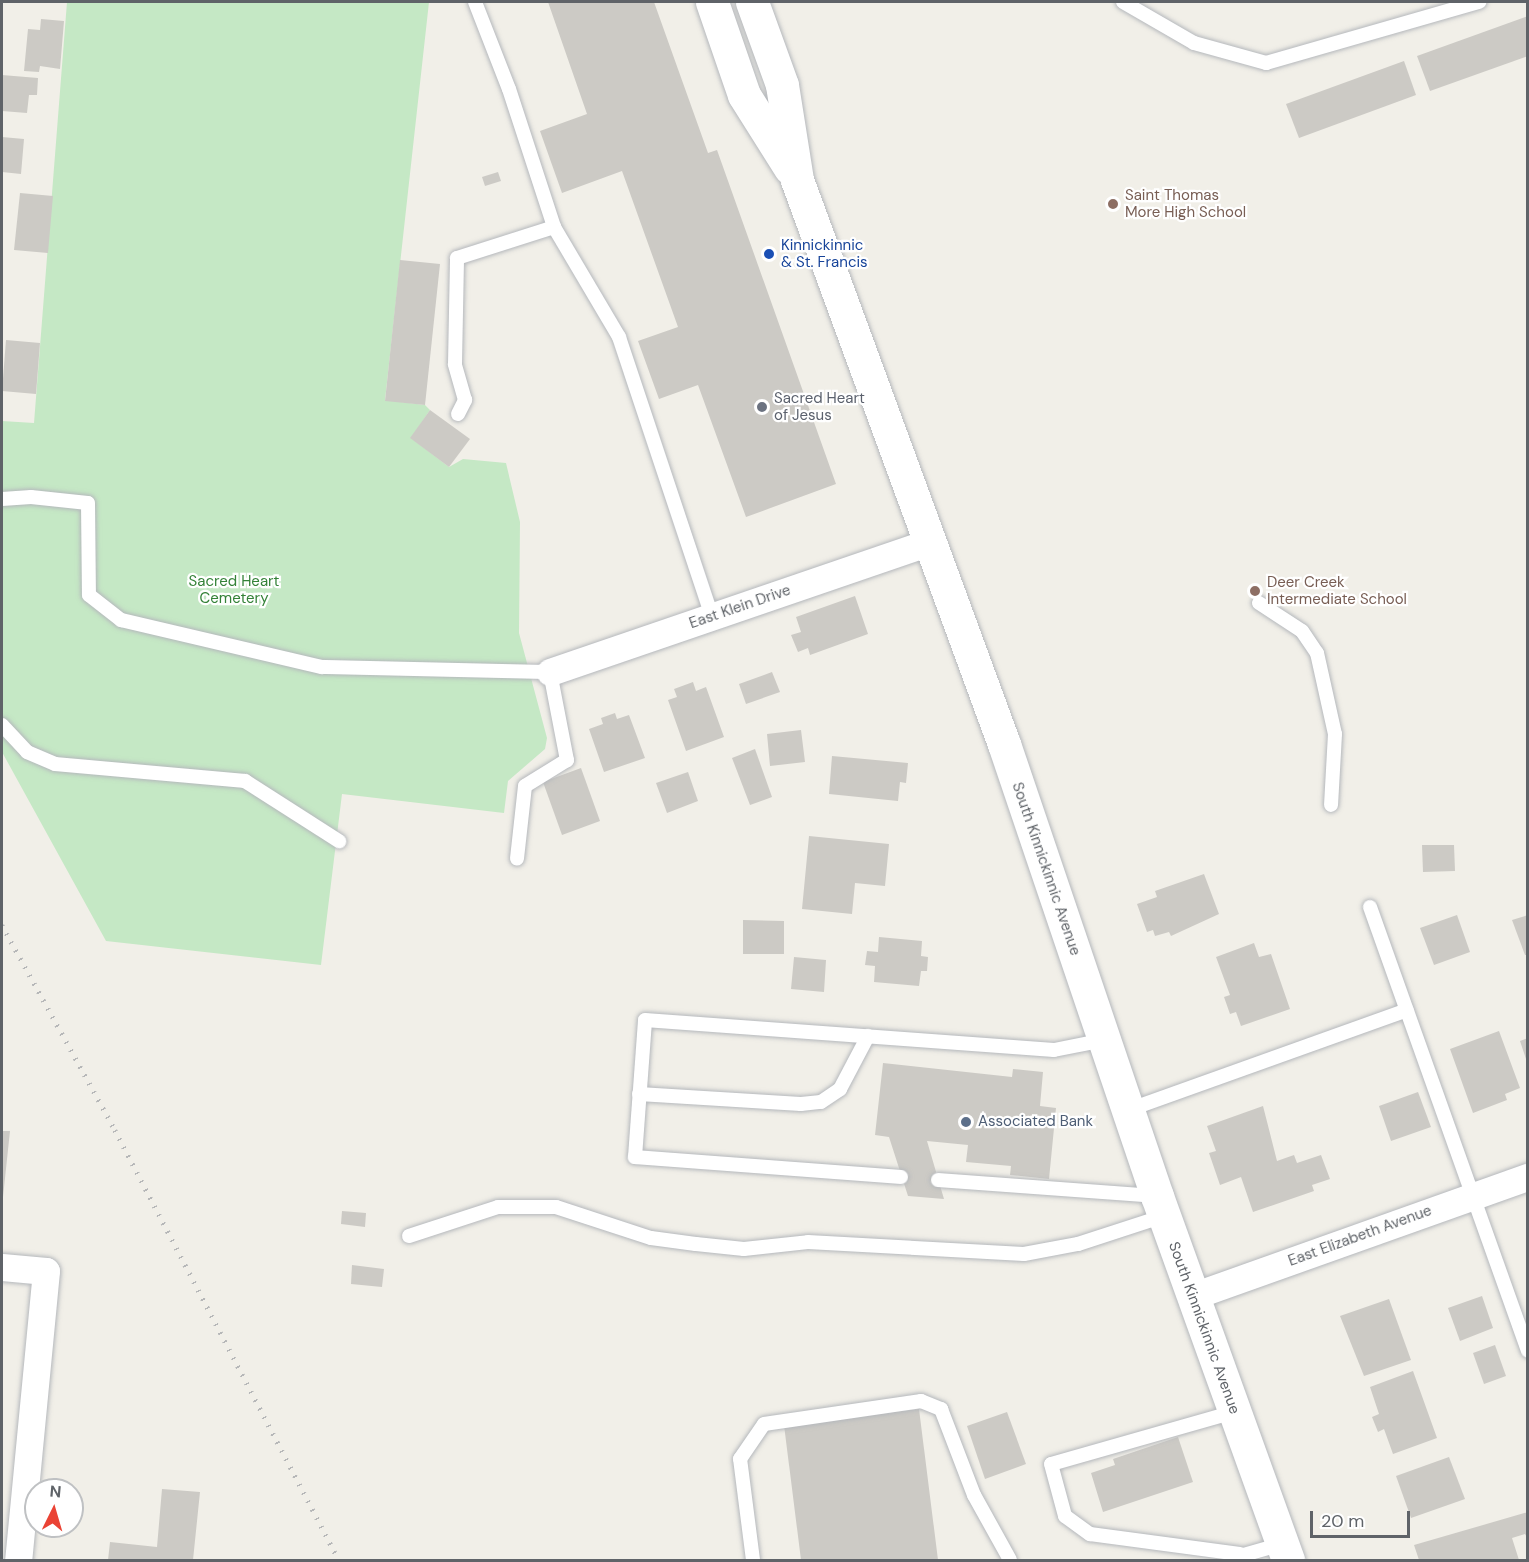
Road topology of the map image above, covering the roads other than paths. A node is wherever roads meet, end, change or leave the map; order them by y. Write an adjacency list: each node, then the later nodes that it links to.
1 (475, 2): 7 (lane)
2 (712, 2): 6 (main road, South Kinnickinnic Avenue)
3 (752, 2): 6 (main road, South Kinnickinnic Avenue)
4 (1123, 2): 5 (lane)
5 (1479, 2)
6 (797, 180): 10 (main road, South Kinnickinnic Avenue)
7 (554, 227): 8 (lane); 12 (lane)
8 (458, 414)
9 (2, 499): 13 (lane)
10 (929, 542): 12 (street, East Klein Drive); 21 (main road, South Kinnickinnic Avenue)
11 (1259, 603): 15 (lane)
12 (712, 616): 13 (street, East Klein Drive)
13 (550, 672): 17 (lane)
14 (2, 725): 16 (lane)
15 (1331, 805)
16 (339, 841)
17 (517, 859)
18 (1370, 907): 19 (lane)
19 (1407, 1010): 23 (lane); 27 (lane)
20 (868, 1036): 21 (lane); 22 (lane); 22 (lane)
21 (1105, 1040): 23 (main road, South Kinnickinnic Avenue)
22 (639, 1094): 24 (lane)
23 (1128, 1110): 28 (main road, South Kinnickinnic Avenue)
24 (901, 1177)
25 (1527, 1177): 27 (street, East Elizabeth Avenue)
26 (938, 1179): 28 (lane)
27 (1473, 1196): 31 (street, East Elizabeth Avenue); 32 (lane)
28 (1161, 1206): 29 (lane); 31 (main road, South Kinnickinnic Avenue)
29 (409, 1236)
30 (2, 1268): 36 (street)
31 (1193, 1296): 33 (main road, South Kinnickinnic Avenue)
32 (1527, 1351)
33 (1234, 1412): 34 (main road, South Kinnickinnic Avenue); 35 (lane)
34 (1285, 1552): 35 (lane)
35 (1234, 1557)
36 (18, 1560)
37 (753, 1560): 38 (lane)
38 (1010, 1560)

